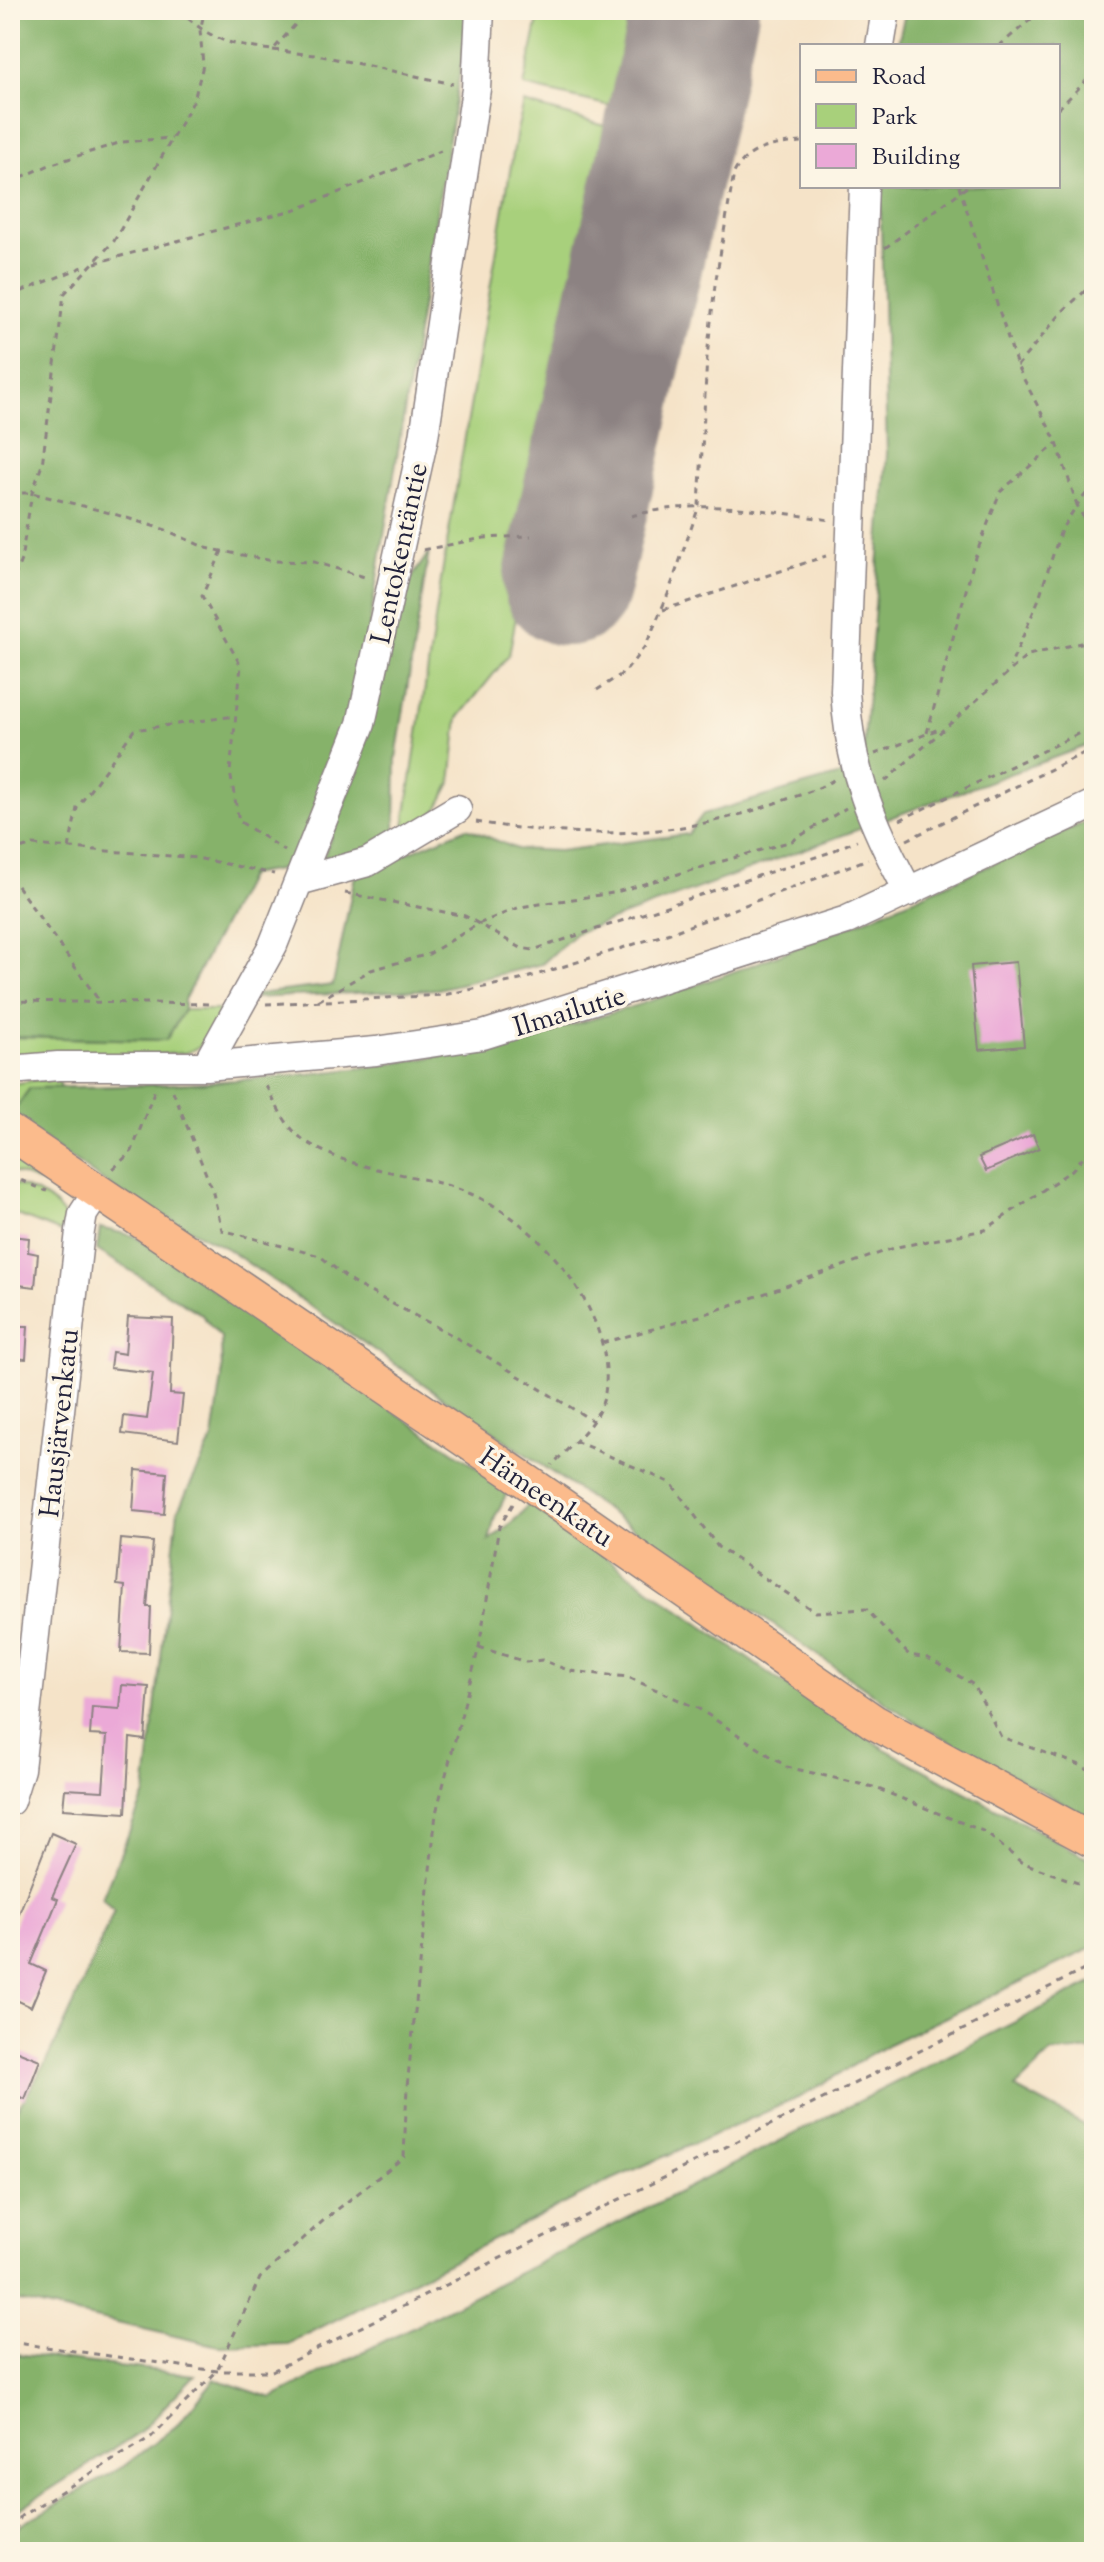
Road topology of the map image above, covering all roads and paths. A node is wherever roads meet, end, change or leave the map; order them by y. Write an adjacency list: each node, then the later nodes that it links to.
1 (179, 10): 7 (path)
2 (205, 10): 7 (path)
3 (308, 10): 10 (path)
4 (480, 10): 12 (street, Lentokentäntie)
5 (886, 10): 8 (street)
6 (1042, 10): 9 (path)
7 (200, 30): 10 (path); 14 (path)
8 (880, 44)
9 (1001, 44)
10 (273, 50): 12 (path)
11 (1094, 73): 13 (path)
12 (476, 89): 15 (street, Lentokentäntie)
13 (1060, 107)
14 (172, 138): 17 (path); 20 (path)
15 (468, 140): 20 (path); 36 (street, Lentokentäntie)
16 (800, 142): 30 (path)
17 (10, 182)
18 (864, 188): 21 (street)
19 (960, 188): 21 (path); 24 (path)
20 (92, 264): 23 (path); 28 (path)
21 (863, 264): 33 (street)
22 (1094, 283): 24 (path)
23 (10, 296)
24 (1017, 366): 25 (path)
25 (1057, 443): 29 (path); 45 (path)
26 (1094, 484): 29 (path)
27 (10, 493): 28 (path)
28 (32, 493): 35 (path); 37 (path)
29 (1077, 505): 34 (path); 40 (path)
30 (699, 506): 31 (path); 33 (path); 38 (path)
31 (631, 516)
32 (531, 536): 36 (path)
33 (851, 536): 38 (path); 47 (street)
34 (1094, 538)
35 (222, 551): 36 (path); 42 (path)
36 (394, 572): 54 (street, Lentokentäntie)
37 (10, 588)
38 (660, 611): 41 (path)
39 (1094, 640): 40 (path)
40 (1009, 671): 44 (path)
41 (597, 690)
42 (235, 716): 52 (path); 54 (path)
43 (1094, 726): 51 (path)
44 (940, 728): 45 (path); 48 (path)
45 (927, 733): 47 (path)
46 (1094, 748): 51 (path)
47 (853, 766): 48 (street); 50 (path)
48 (862, 797): 51 (street); 58 (path)
49 (1094, 804): 57 (street, Ilmailutie)
50 (464, 815): 54 (street)
51 (881, 841): 57 (street); 58 (path); 61 (path)
52 (69, 848): 53 (path); 54 (path)
53 (10, 852)
54 (304, 872): 62 (street, Lentokentäntie)
55 (10, 876): 60 (path)
56 (336, 891): 58 (path)
57 (909, 892): 63 (street, Ilmailutie)
58 (478, 924): 61 (path)
59 (10, 1001): 60 (path)
60 (100, 1002): 62 (path)
61 (314, 1003): 62 (path)
62 (240, 1005): 64 (street, Lentokentäntie)
63 (256, 1061): 64 (street, Ilmailutie); 71 (path)
64 (206, 1066): 65 (street, Ilmailutie)
65 (163, 1067): 66 (street, Ilmailutie); 70 (path); 72 (path)
66 (10, 1070)
67 (10, 1132): 70 (main road, Hämeenkatu)
68 (1094, 1144): 71 (path)
69 (10, 1176): 70 (path)
70 (90, 1202): 74 (main road, Hämeenkatu); 77 (street, Hausjärvenkatu)
71 (600, 1343): 72 (path)
72 (593, 1421): 73 (path)
73 (575, 1441): 74 (path); 76 (path)
74 (532, 1485): 75 (path); 78 (main road, Hämeenkatu)
75 (479, 1647): 79 (path); 82 (path)
76 (1094, 1773)
77 (10, 1801)
78 (1094, 1841)
79 (1094, 1889)
80 (1094, 1965): 82 (path)
81 (10, 2342): 82 (path)
82 (217, 2371): 83 (path)
83 (10, 2542)

